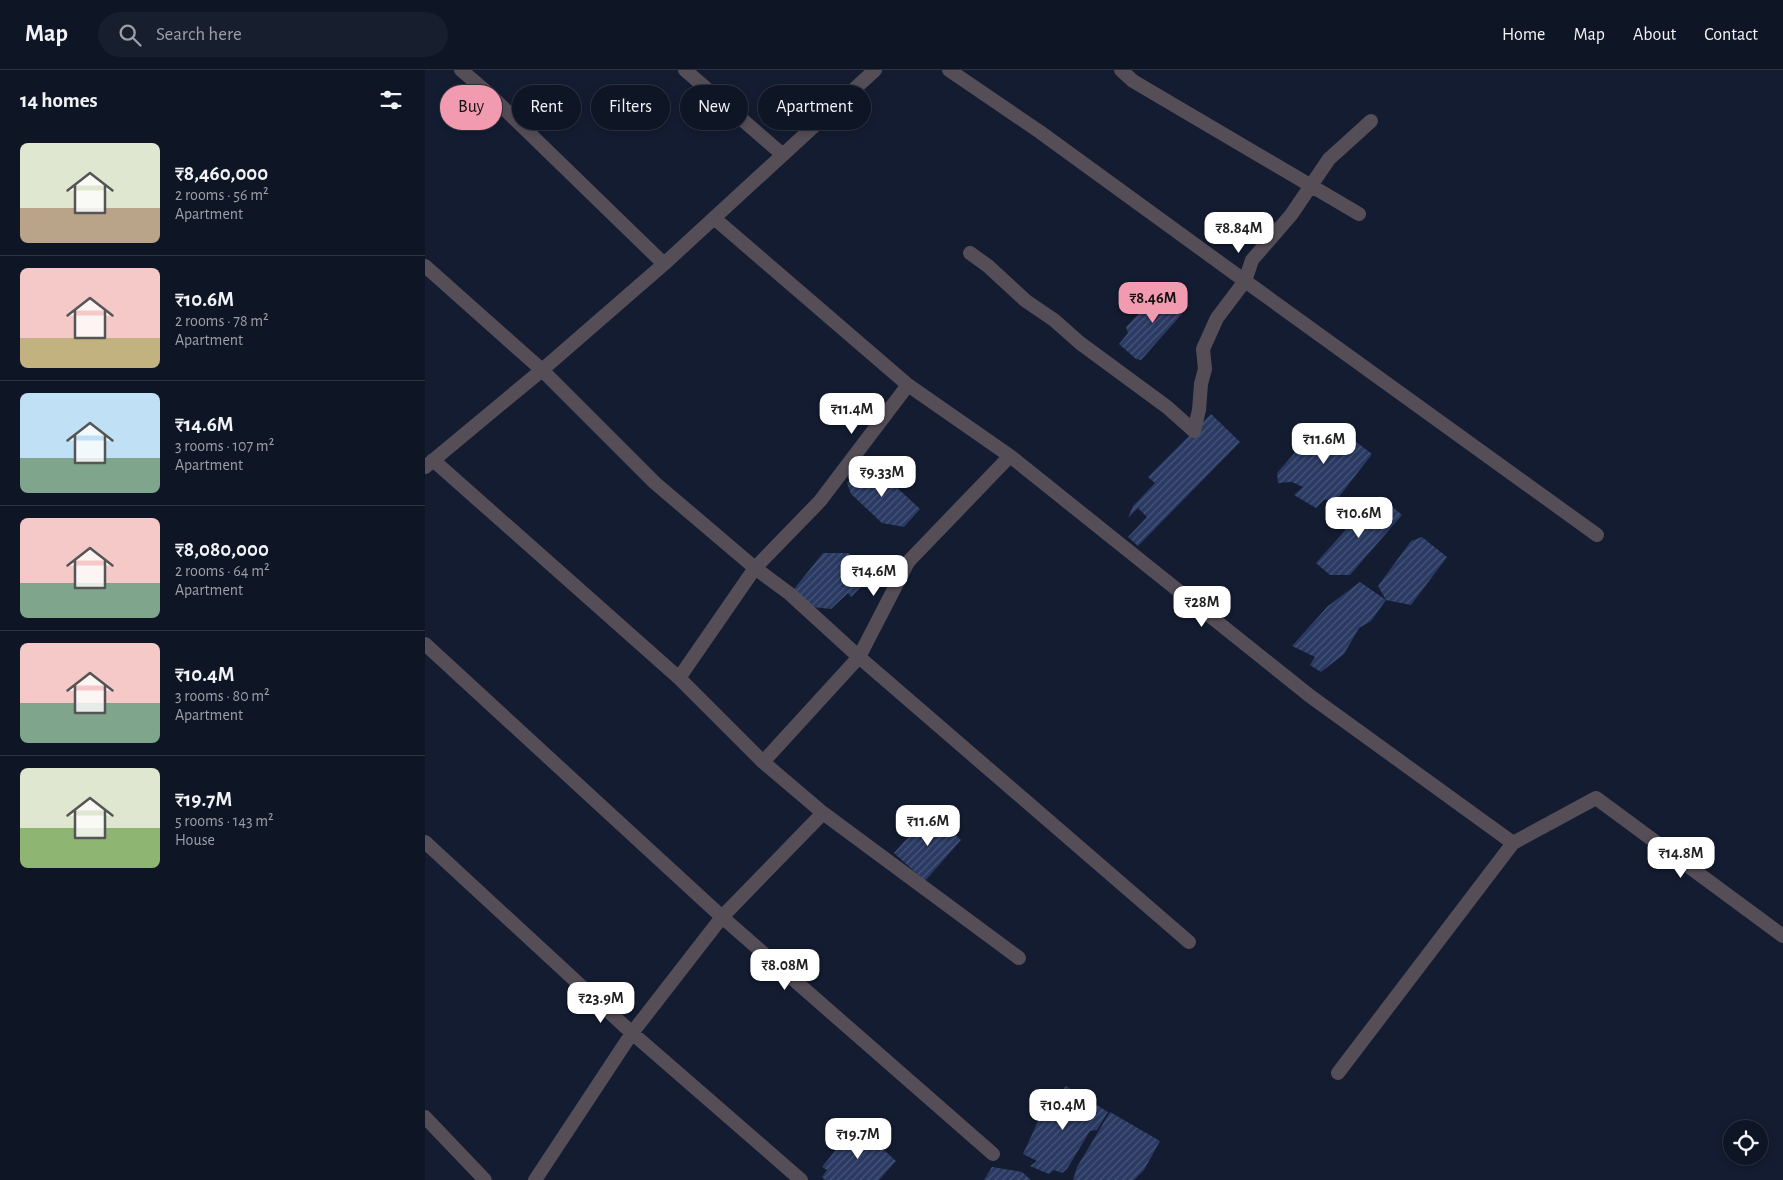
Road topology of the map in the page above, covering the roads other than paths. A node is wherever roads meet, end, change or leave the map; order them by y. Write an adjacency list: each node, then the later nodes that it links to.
1 (461, 70): 12 (street)
2 (685, 70): 7 (street)
3 (875, 70): 7 (street)
4 (949, 70): 14 (street)
5 (1121, 70): 8 (street)
6 (1371, 122): 8 (street)
7 (783, 154): 10 (street)
8 (1311, 186): 9 (street); 14 (street)
9 (1359, 214)
10 (714, 218): 12 (street); 16 (street)
11 (970, 253): 14 (street)
12 (664, 264): 15 (street)
13 (425, 266): 15 (street)
14 (1245, 281): 19 (street)
15 (542, 370): 18 (street); 20 (street)
16 (908, 385): 17 (street); 20 (street)
17 (1010, 456): 22 (street); 27 (street)
18 (429, 463): 23 (street)
19 (1597, 535)
20 (755, 568): 22 (street); 23 (street)
21 (425, 644): 28 (street)
22 (859, 657): 24 (street); 30 (street)
23 (679, 678): 24 (street)
24 (763, 762): 25 (street)
25 (823, 813): 28 (street); 31 (street)
26 (425, 842): 32 (street)
27 (1513, 843): 29 (street); 33 (street)
28 (723, 917): 32 (street); 35 (street)
29 (1783, 936)
30 (1189, 942)
31 (1019, 958)
32 (631, 1033): 36 (street); 38 (street)
33 (1337, 1073)
34 (425, 1117): 37 (street)
35 (993, 1154)
36 (538, 1179)
37 (485, 1180)
38 (801, 1180)

